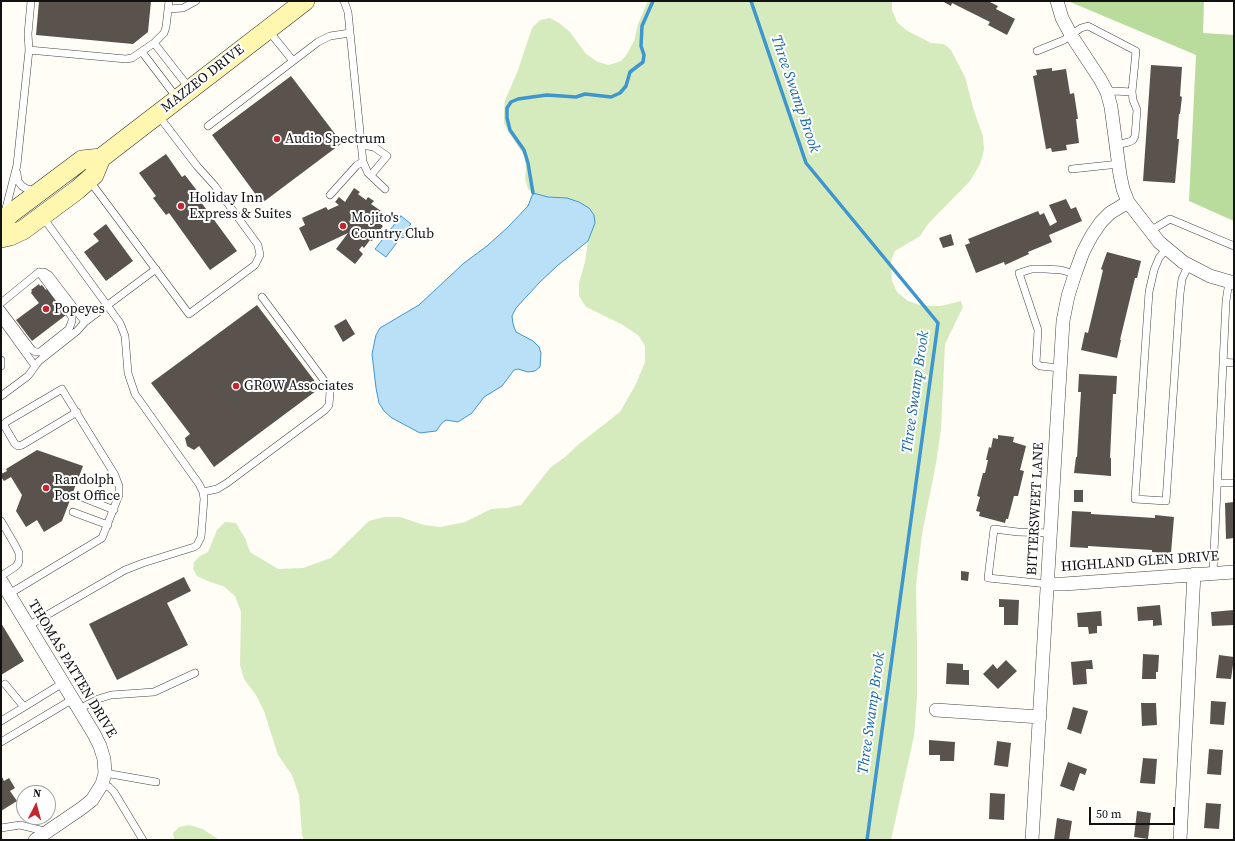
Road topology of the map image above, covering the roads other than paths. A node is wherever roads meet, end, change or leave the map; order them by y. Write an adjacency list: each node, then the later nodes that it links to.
1 (30, 1): 11 (lane)
2 (196, 1): 6 (lane)
3 (304, 1): 7 (main road, MAZZEO DRIVE)
4 (344, 1): 8 (lane)
5 (1057, 1): 9 (street)
6 (168, 5): 10 (lane)
7 (268, 29): 14 (lane); 17 (main road, MAZZEO DRIVE)
8 (350, 33): 14 (lane); 20 (lane)
9 (1071, 35): 13 (lane); 15 (street); 16 (lane)
10 (154, 43): 12 (lane); 17 (lane)
11 (30, 50): 12 (lane); 25 (lane)
12 (142, 52): 17 (lane)
13 (1037, 52)
14 (293, 61): 19 (lane)
15 (1108, 92): 16 (lane); 21 (street)
16 (1132, 92): 21 (lane)
17 (184, 94): 18 (main road, MAZZEO DRIVE)
18 (158, 114): 22 (main road, MAZZEO DRIVE); 40 (lane)
19 (208, 126)
20 (361, 145): 23 (lane); 27 (lane)
21 (1116, 145): 24 (street)
22 (101, 158): 28 (main road, MAZZEO DRIVE); 29 (main road)
23 (363, 162): 27 (lane); 31 (lane)
24 (1119, 164): 26 (lane); 32 (street)
25 (17, 165): 29 (lane); 34 (lane)
26 (1072, 169)
27 (371, 175): 30 (lane)
28 (89, 180): 33 (main road, MAZZEO DRIVE); 40 (lane)
29 (46, 187): 34 (main road)
30 (385, 188)
31 (330, 195)
32 (1128, 202): 35 (street); 42 (street, BITTERSWEET LANE)
33 (42, 216): 36 (main road, MAZZEO DRIVE); 46 (lane)
34 (1, 225)
35 (1150, 231): 37 (lane); 38 (street)
36 (1, 238)
37 (1234, 246)
38 (1166, 249): 39 (street); 39 (lane)
39 (1188, 266): 43 (street)
40 (156, 269): 46 (lane)
41 (39, 272): 45 (lane); 49 (lane); 50 (lane)
42 (1074, 274): 56 (street, BITTERSWEET LANE); 56 (lane)
43 (1232, 283): 52 (lane)
44 (262, 297): 61 (lane)
45 (1, 303)
46 (108, 305): 49 (lane); 61 (lane)
47 (1, 309): 50 (lane)
48 (1, 319): 53 (lane)
49 (85, 322): 53 (lane)
50 (32, 350): 53 (lane)
51 (1, 360): 55 (lane)
52 (1223, 362): 54 (lane); 59 (lane)
53 (34, 363): 57 (lane)
54 (1234, 363)
55 (1, 366)
56 (1060, 368): 67 (street, BITTERSWEET LANE)
57 (1, 396)
58 (77, 412): 58 (lane); 63 (lane)
59 (1217, 482): 60 (lane); 69 (lane)
60 (1234, 483)
61 (203, 492): 75 (lane)
62 (78, 496): 63 (lane)
63 (114, 510): 66 (lane)
64 (73, 512): 66 (lane)
65 (1, 521): 71 (lane)
66 (108, 525): 74 (lane)
67 (1051, 533): 73 (street, BITTERSWEET LANE); 73 (lane)
68 (1234, 572): 69 (street, HIGHLAND GLEN DRIVE)
69 (1213, 573): 70 (street, HIGHLAND GLEN DRIVE)
70 (1194, 574): 73 (street, HIGHLAND GLEN DRIVE); 92 (street)
71 (1, 576)
72 (1, 581): 74 (street, THOMAS PATTEN DRIVE)
73 (1048, 584): 82 (street, BITTERSWEET LANE)
74 (9, 594): 75 (street, THOMAS PATTEN DRIVE)
75 (28, 626): 77 (street, THOMAS PATTEN DRIVE)
76 (195, 673): 79 (lane)
77 (63, 683): 79 (street, THOMAS PATTEN DRIVE); 80 (lane)
78 (5, 684): 80 (lane)
79 (76, 704): 84 (lane); 85 (street, THOMAS PATTEN DRIVE)
80 (24, 707): 83 (lane)
81 (936, 710): 82 (street)
82 (1040, 717): 91 (street, BITTERSWEET LANE)
83 (1, 721)
84 (1, 742)
85 (103, 778): 86 (lane); 88 (street); 90 (lane)
86 (156, 782)
87 (1, 828): 88 (lane)
88 (48, 832): 89 (street)
89 (35, 840)
90 (143, 840)
91 (1032, 840)
92 (1180, 840)

